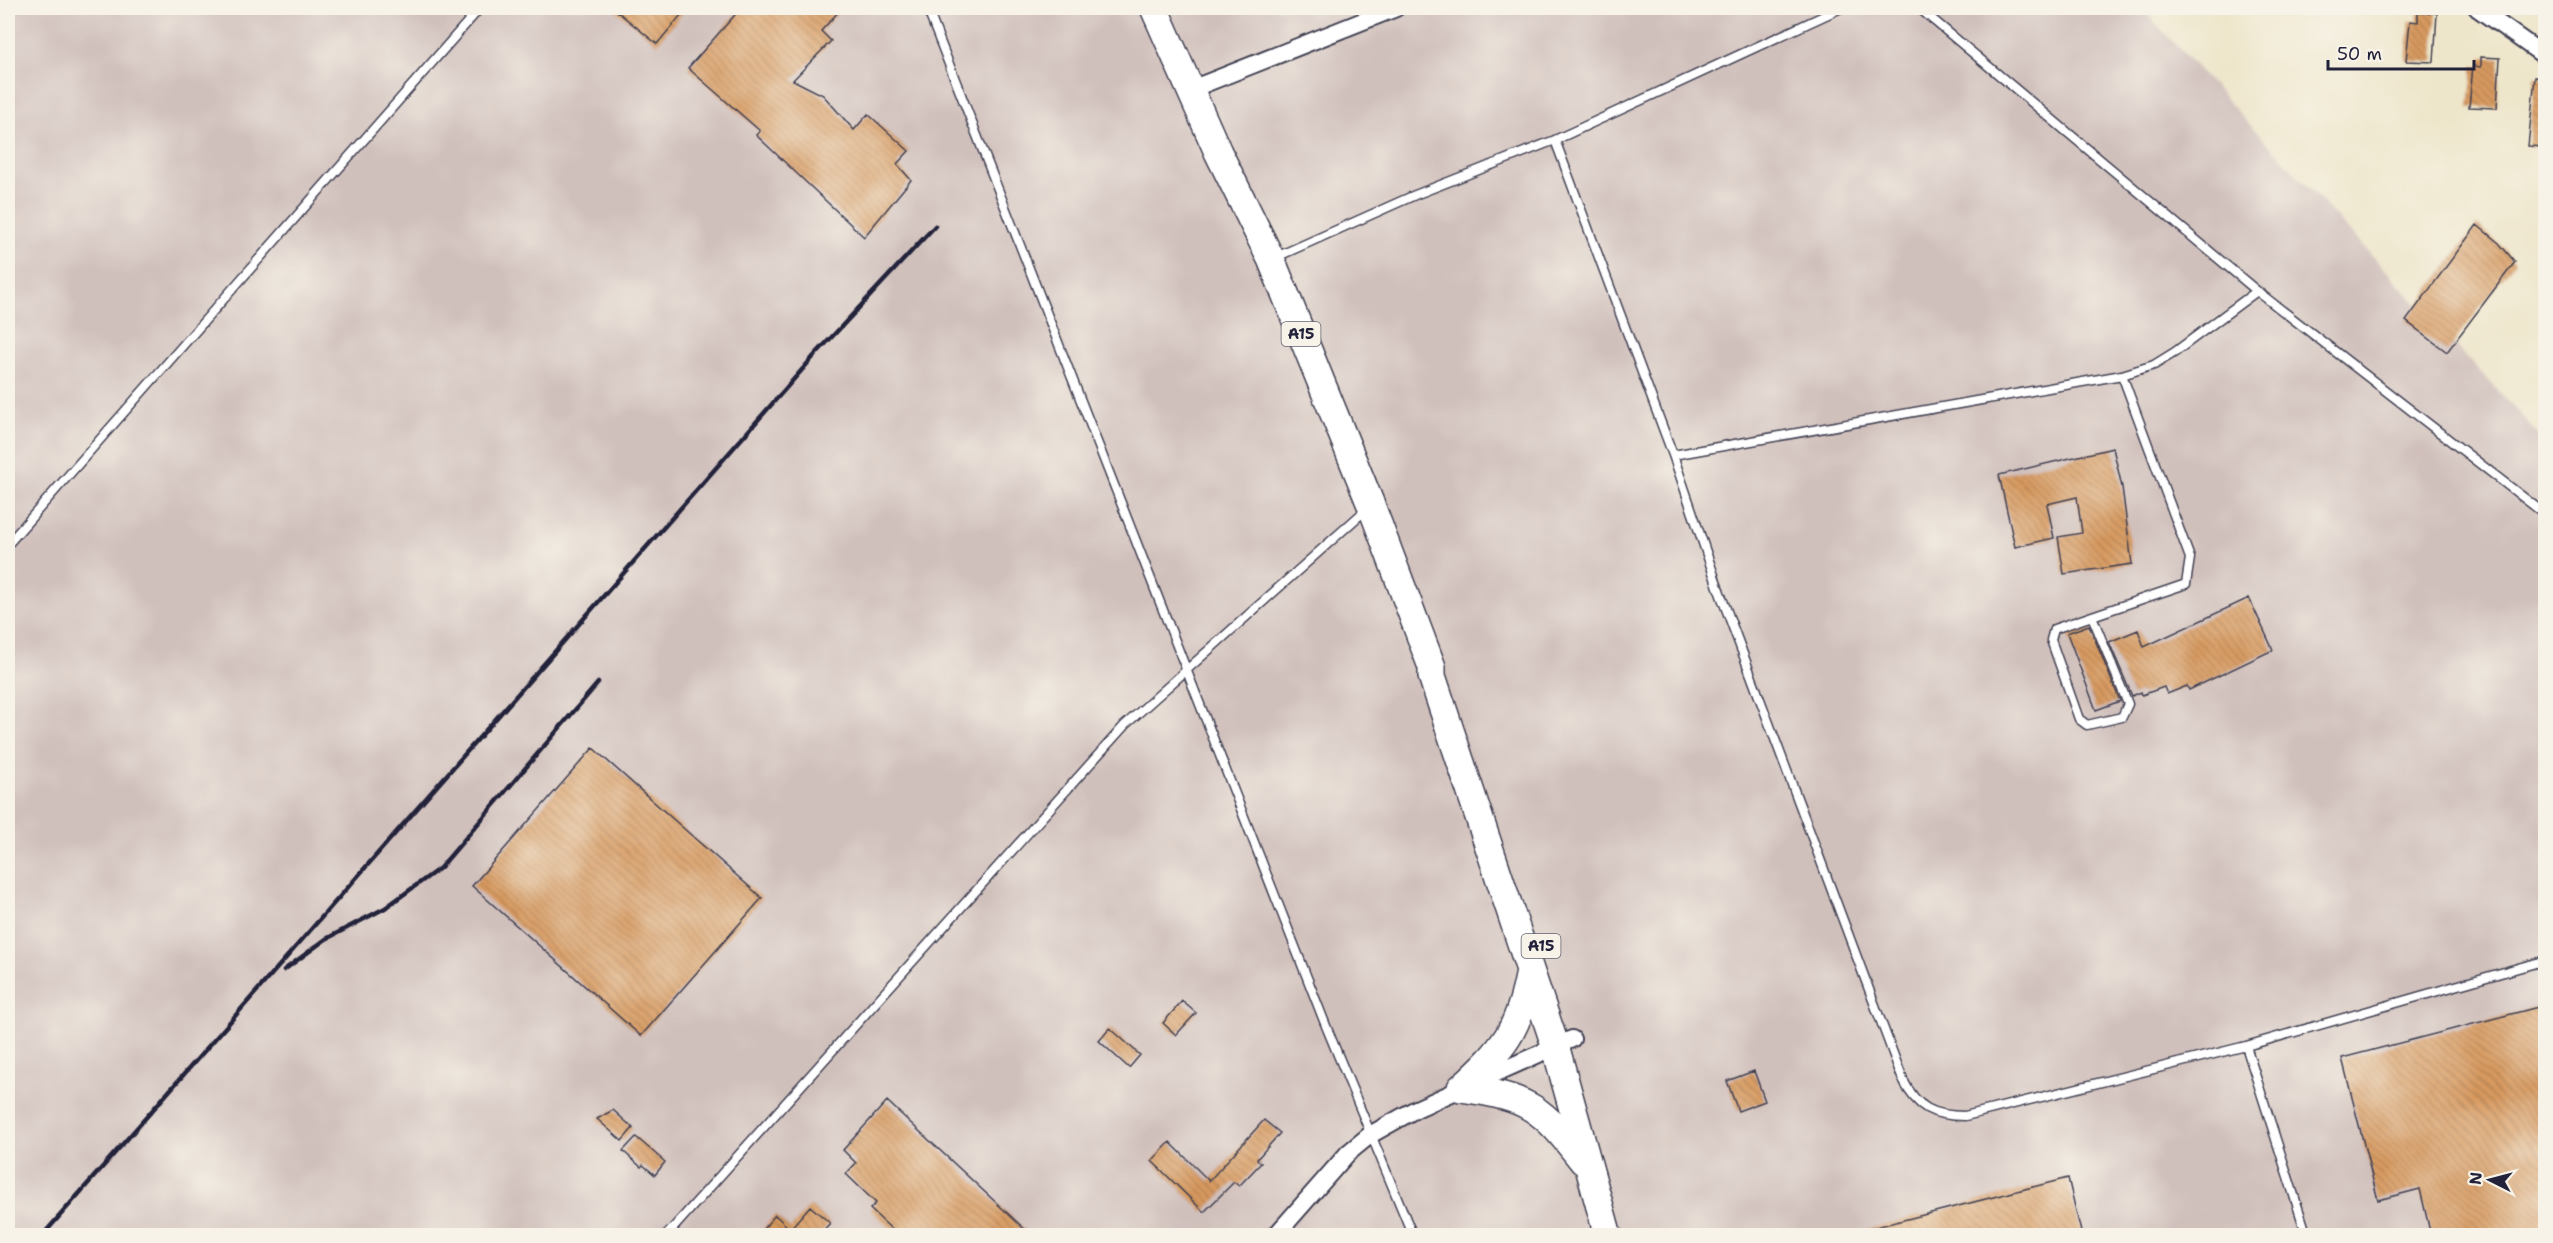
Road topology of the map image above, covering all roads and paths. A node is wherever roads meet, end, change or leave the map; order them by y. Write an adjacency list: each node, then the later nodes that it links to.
1 (480, 8): 17 (lane)
2 (927, 8): 19 (lane)
3 (1154, 8): 9 (main road, A15)
4 (1396, 8): 9 (street)
5 (1841, 8): 10 (lane)
6 (1919, 8): 12 (lane)
7 (2477, 8): 8 (street)
8 (2546, 57)
9 (1189, 90): 11 (main road, A15)
10 (1555, 140): 11 (lane); 14 (lane)
11 (1271, 259): 15 (main road, A15)
12 (2257, 291): 13 (lane); 16 (lane)
13 (2122, 375): 14 (lane); 18 (lane)
14 (1673, 455): 24 (lane)
15 (1371, 505): 19 (lane); 20 (main road, A15)
16 (2546, 515)
17 (8, 544)
18 (2092, 616): 18 (lane)
19 (1187, 667): 26 (lane); 28 (lane)
20 (1432, 667): 22 (main road, A15); 23 (main road, A15)
21 (2546, 960): 24 (lane)
22 (1531, 970): 23 (main road, A15); 25 (main road)
23 (1564, 1042): 25 (street); 27 (main road, A15); 32 (main road, A15)
24 (2246, 1046): 33 (lane)
25 (1461, 1088): 26 (street); 27 (main road)
26 (1370, 1135): 29 (street); 30 (lane)
27 (1593, 1173): 31 (main road, A15)
28 (666, 1236)
29 (1275, 1236)
30 (1413, 1236)
31 (1608, 1236)
32 (1625, 1236)
33 (2307, 1236)

